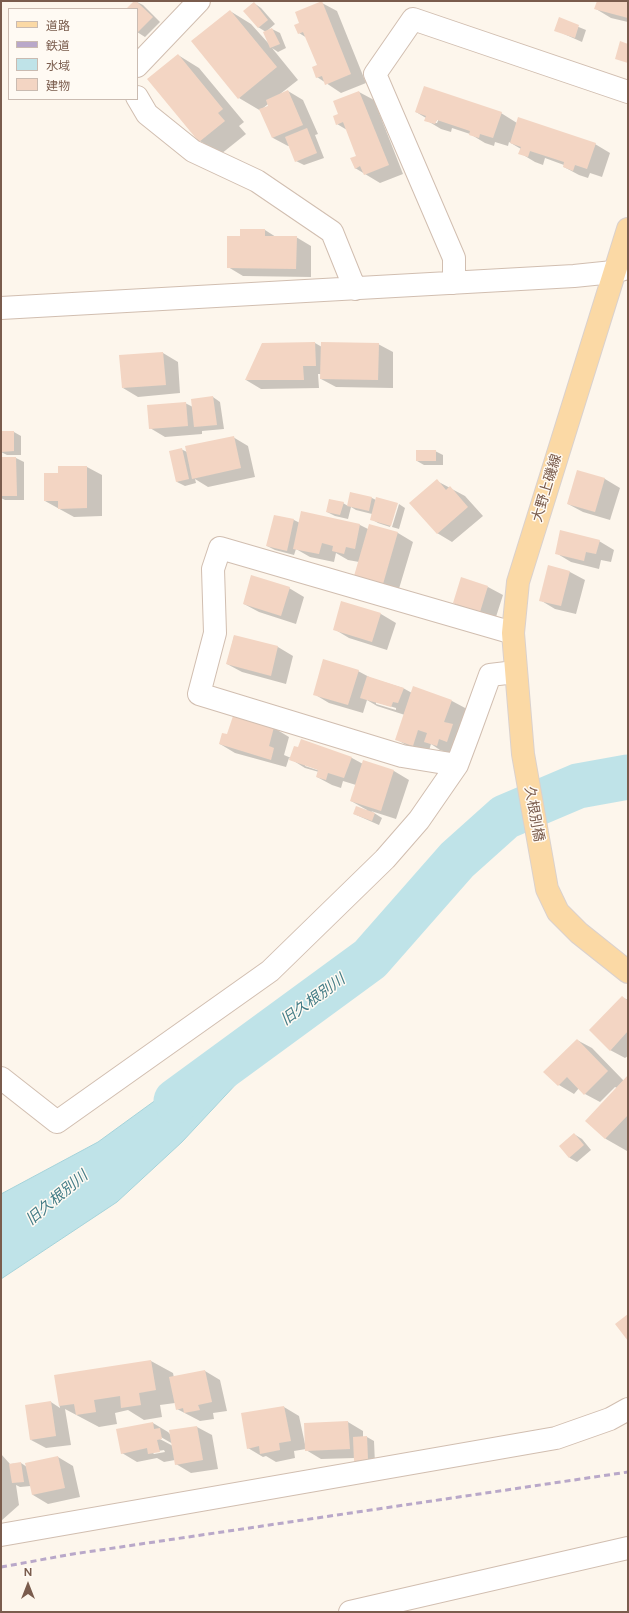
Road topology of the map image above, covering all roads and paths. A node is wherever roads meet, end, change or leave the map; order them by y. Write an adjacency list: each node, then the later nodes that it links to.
1 (199, 1): 2 (street)
2 (138, 65)
3 (628, 92): 7 (street)
4 (138, 99): 8 (street)
5 (628, 229): 6 (main road, 大野上磯線)
6 (621, 270): 7 (street); 10 (main road, 大野上磯線)
7 (454, 283): 8 (street)
8 (355, 289): 9 (street)
9 (1, 308)
10 (513, 633): 11 (main road, 大野上磯線); 13 (street)
11 (515, 672): 12 (main road, 大野上磯線); 13 (street)
12 (523, 754): 14 (main road, 久根別橋)
13 (457, 765): 15 (street)
14 (628, 972)
15 (1, 1078)
16 (628, 1409): 17 (street)
17 (1, 1535)
18 (628, 1548): 19 (street)
19 (350, 1612)

